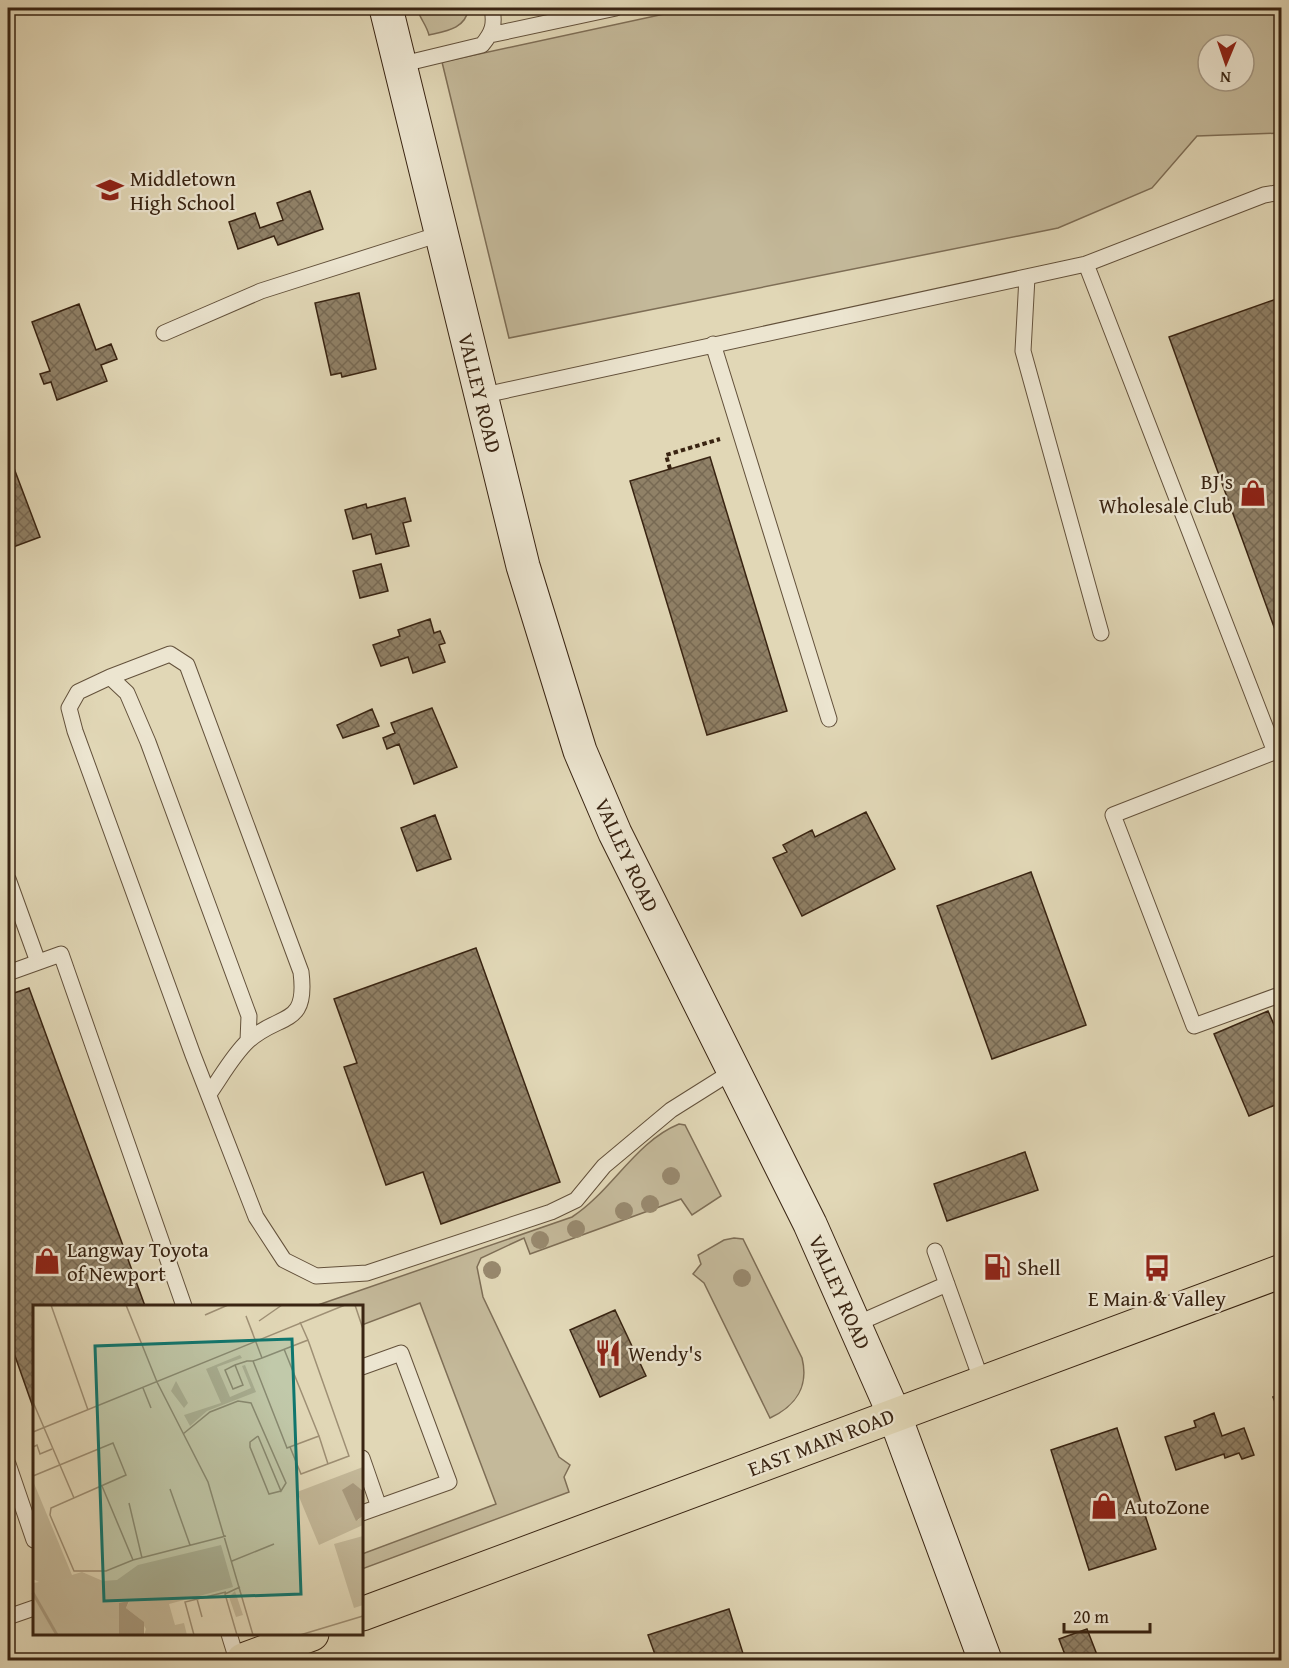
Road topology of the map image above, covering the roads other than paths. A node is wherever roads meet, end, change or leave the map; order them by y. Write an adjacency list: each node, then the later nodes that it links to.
1 (386, 8): 5 (main road, VALLEY ROAD)
2 (492, 8): 4 (lane)
3 (616, 8): 4 (lane)
4 (490, 35): 5 (lane)
5 (399, 65): 7 (main road, VALLEY ROAD)
6 (1281, 192): 8 (lane)
7 (441, 234): 10 (lane); 12 (main road, VALLEY ROAD)
8 (1086, 264): 9 (lane); 16 (lane)
9 (1027, 277): 11 (lane); 13 (lane)
10 (164, 333)
11 (713, 344): 12 (lane); 15 (lane)
12 (480, 396): 22 (main road, VALLEY ROAD)
13 (1101, 633)
14 (110, 677): 21 (lane); 21 (lane); 23 (lane)
15 (829, 719)
16 (1278, 751): 20 (lane)
17 (8, 879): 18 (lane)
18 (38, 962): 19 (lane); 27 (lane)
19 (8, 973)
20 (1281, 994)
21 (248, 1041): 23 (lane)
22 (733, 1071): 23 (lane); 28 (main road, VALLEY ROAD)
23 (209, 1094)
24 (935, 1251): 26 (lane)
25 (1281, 1271): 30 (main road, EAST MAIN ROAD)
26 (947, 1284): 28 (lane); 30 (lane)
27 (184, 1305)
28 (854, 1325): 31 (main road, VALLEY ROAD)
29 (363, 1367): 34 (lane)
30 (982, 1382): 31 (main road, EAST MAIN ROAD)
31 (894, 1414): 38 (main road, EAST MAIN ROAD); 44 (main road, VALLEY ROAD)
32 (363, 1461): 34 (lane)
33 (8, 1464): 36 (lane)
34 (379, 1507): 35 (lane)
35 (363, 1513)
36 (33, 1537)
37 (33, 1608): 39 (lane)
38 (363, 1614)
39 (8, 1617)
40 (229, 1635): 42 (lane)
41 (309, 1635): 43 (main road)
42 (237, 1660)
43 (243, 1660)
44 (985, 1660)

